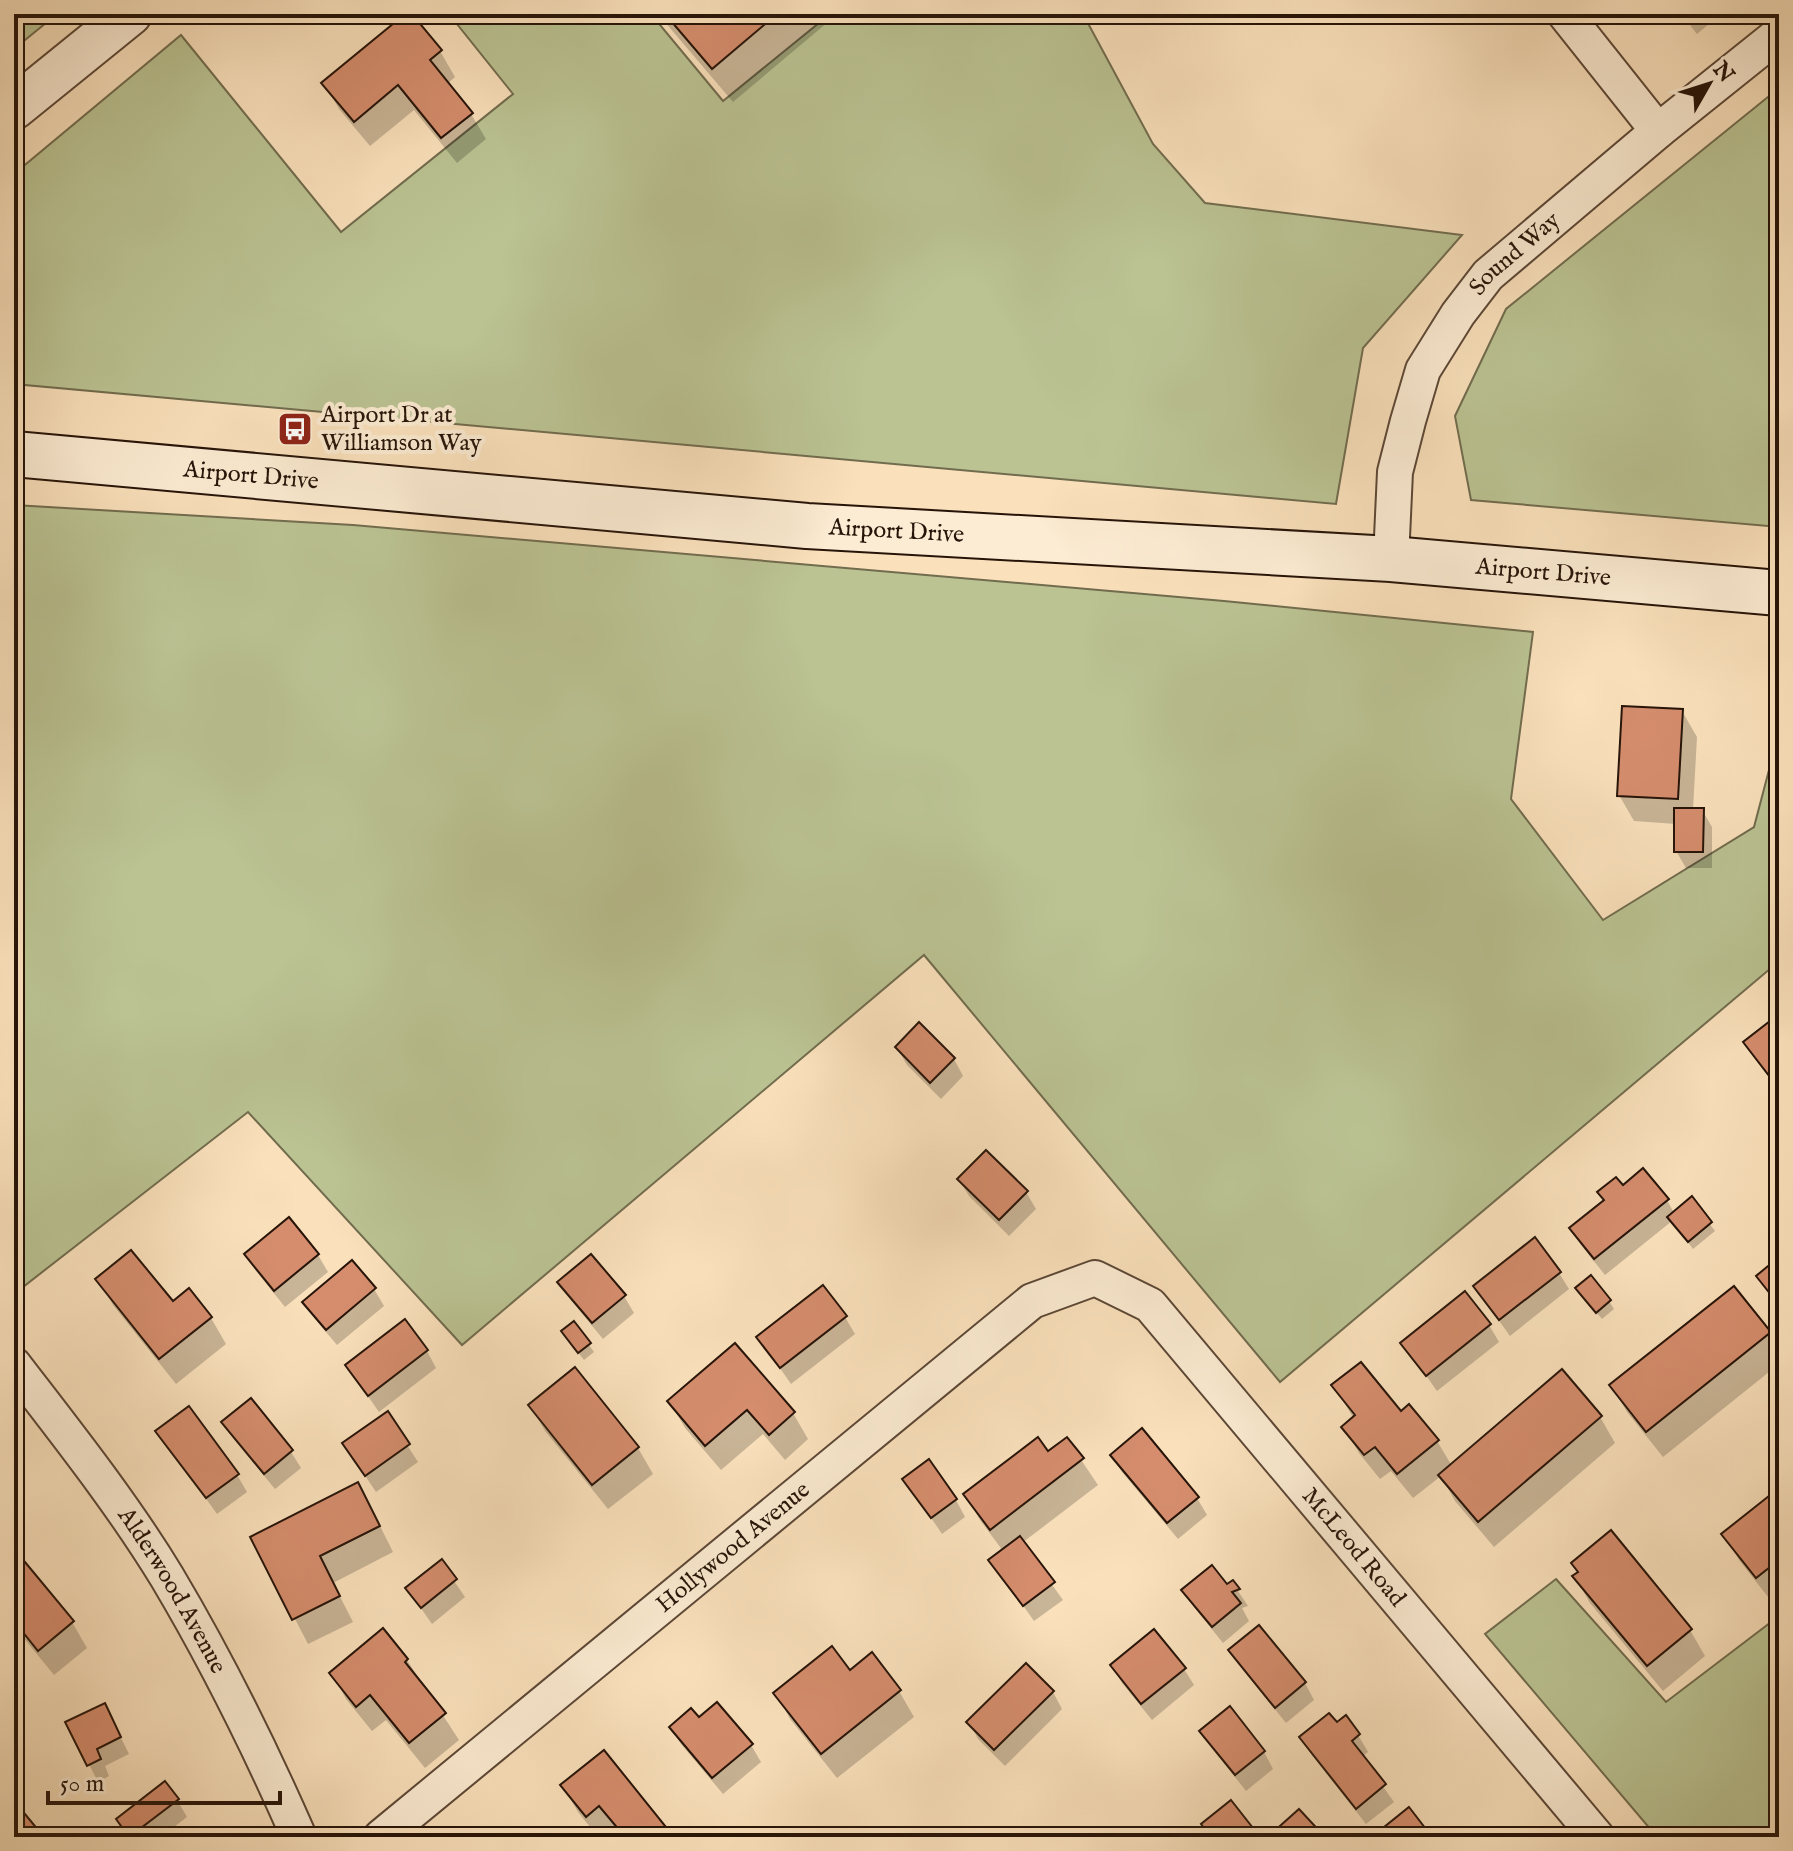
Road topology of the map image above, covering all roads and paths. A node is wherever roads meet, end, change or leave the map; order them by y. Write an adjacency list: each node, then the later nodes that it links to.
1 (130, 14): 4 (street)
2 (1565, 14): 5 (street)
3 (1779, 34): 5 (street, Sound Way)
4 (14, 108)
5 (1658, 131): 7 (street, Sound Way)
6 (14, 454): 7 (main road, Airport Drive)
7 (1391, 559): 8 (main road, Airport Drive)
8 (1779, 593)
9 (1095, 1278): 12 (street, Hollywood Avenue); 13 (street, McLeod Road)
10 (14, 1365): 11 (street, Alderwood Avenue)
11 (299, 1837)
12 (381, 1837)
13 (1597, 1837)

